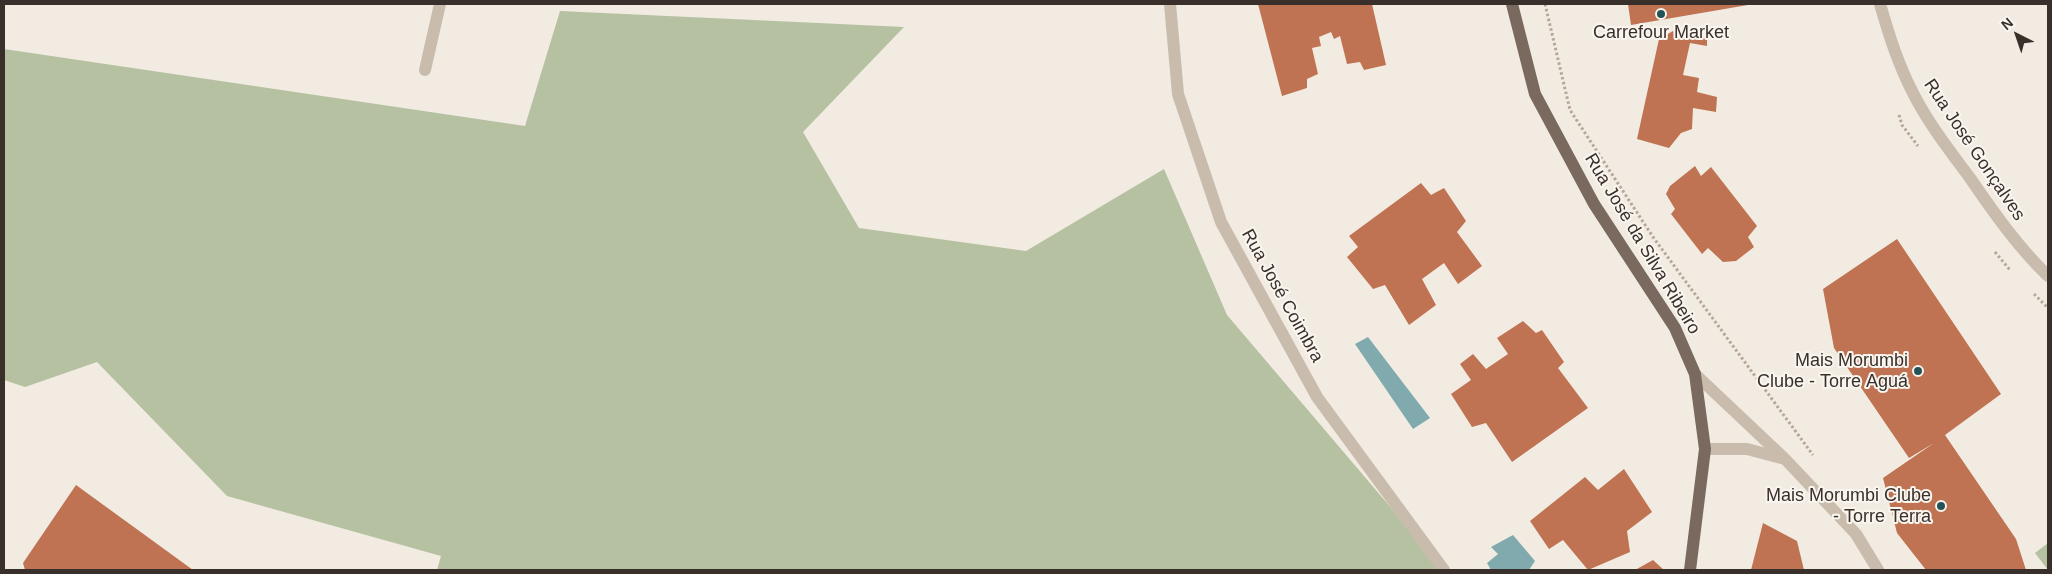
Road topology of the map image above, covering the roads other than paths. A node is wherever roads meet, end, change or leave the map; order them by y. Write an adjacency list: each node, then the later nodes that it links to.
1 (440, 4): 5 (street)
2 (1170, 4): 10 (street, Rua José Coimbra)
3 (1512, 4): 7 (main road, Rua José da Silva Ribeiro)
4 (1880, 4): 6 (street, Rua José Gonçalves)
5 (425, 70)
6 (2048, 276)
7 (1695, 374): 8 (main road, Rua José da Silva Ribeiro); 9 (street)
8 (1705, 448): 9 (street); 11 (main road, Rua José da Silva Ribeiro)
9 (1783, 458): 12 (street)
10 (1444, 570)
11 (1690, 570)
12 (1878, 570)

